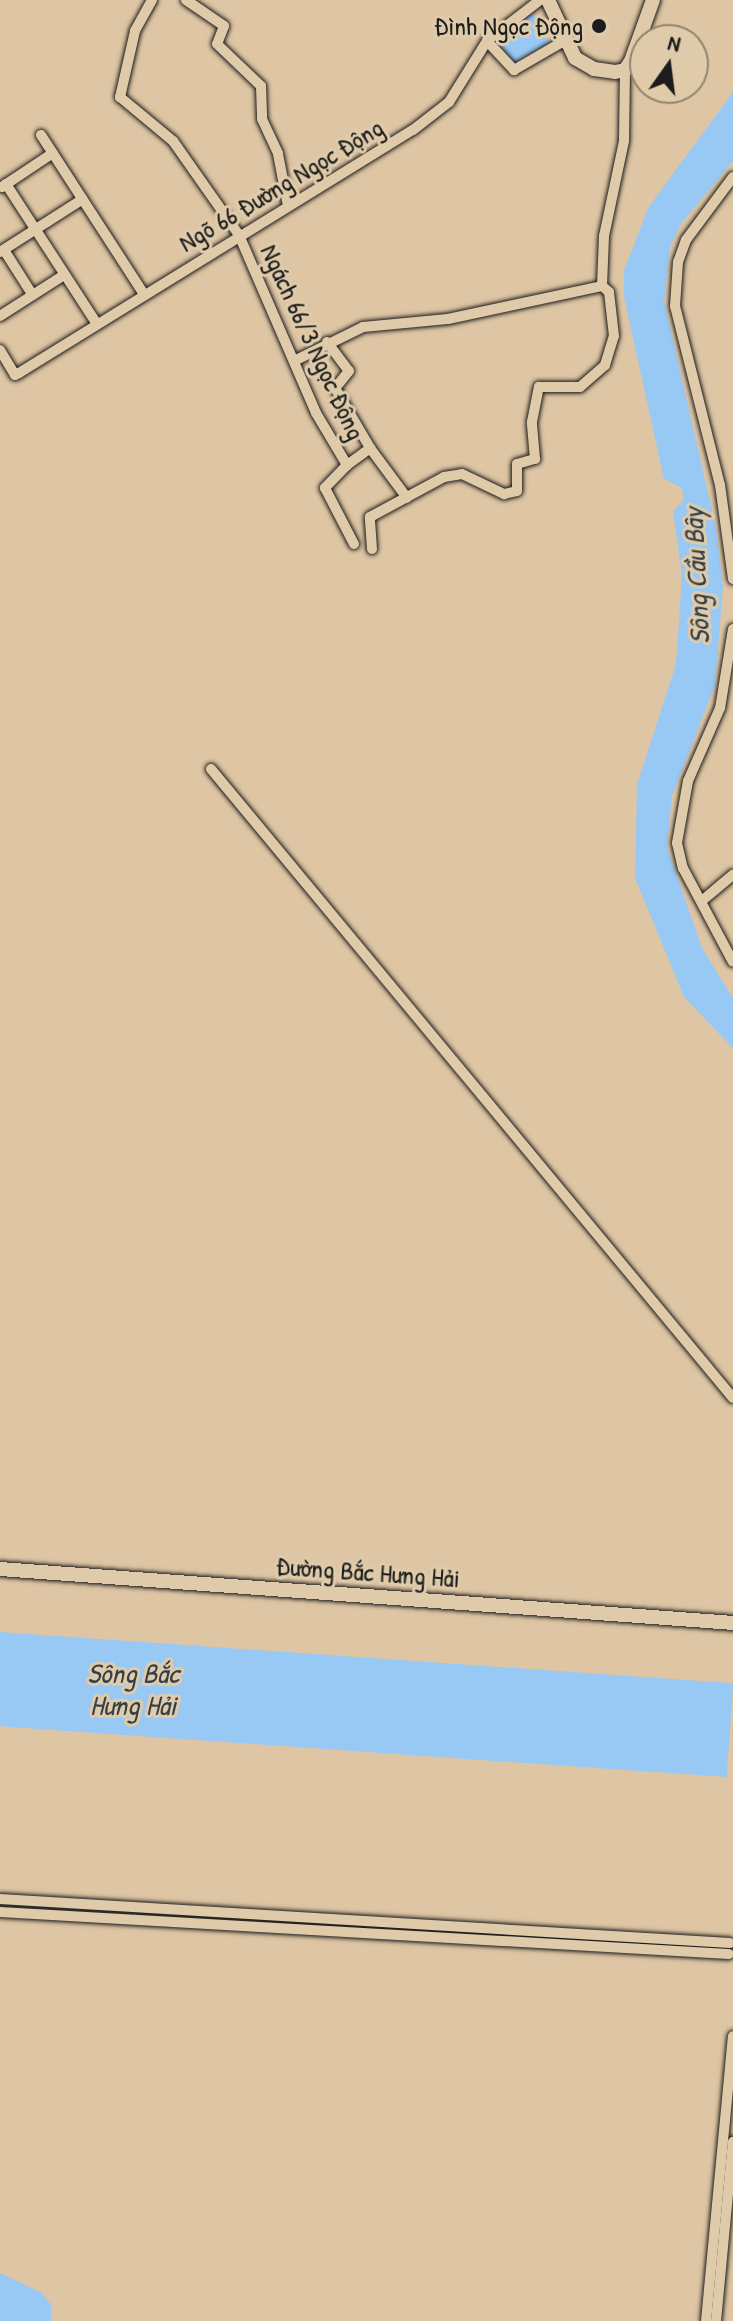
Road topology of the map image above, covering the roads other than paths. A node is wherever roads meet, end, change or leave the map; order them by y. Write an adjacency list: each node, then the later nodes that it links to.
1 (152, 0): 16 (street, Ngách 66/3 Ngọc Động)
2 (186, 0): 14 (street)
3 (540, 0): 6 (street, Ngõ 66 Đường Ngọc Động)
4 (548, 0): 7 (street)
5 (653, 0): 8 (street)
6 (487, 41): 7 (street); 14 (street, Ngõ 66 Đường Ngọc Động)
7 (564, 41): 8 (street)
8 (625, 70): 19 (street)
9 (41, 135): 10 (street)
10 (53, 153): 12 (street); 13 (street)
11 (733, 177): 32 (street)
12 (3, 186): 15 (street)
13 (83, 199): 15 (street); 21 (street)
14 (288, 206): 16 (street, Ngõ 66 Đường Ngọc Động)
15 (35, 229): 17 (street); 18 (street)
16 (239, 235): 21 (street, Ngõ 66 Đường Ngọc Động); 26 (street, Ngách 66/3 Ngọc Động)
17 (2, 251): 20 (street)
18 (64, 275): 20 (street); 23 (street)
19 (602, 286): 24 (street); 29 (street)
20 (32, 294): 22 (street)
21 (144, 294): 23 (street, Ngõ 66 Đường Ngọc Động)
22 (0, 316)
23 (97, 324): 25 (street, Ngõ 66 Đường Ngọc Động)
24 (327, 342): 26 (street); 27 (street)
25 (0, 350)
26 (294, 361): 28 (street, Ngách 66/3 Ngọc Động)
27 (370, 448): 28 (street); 29 (street)
28 (347, 465): 30 (street, Ngách 66/3 Ngọc Động)
29 (407, 498): 31 (street)
30 (354, 544)
31 (372, 549)
32 (733, 579)
33 (733, 629): 36 (street)
34 (211, 769): 38 (street)
35 (733, 875): 36 (street)
36 (704, 899): 37 (street)
37 (733, 962)
38 (733, 1398)
39 (0, 1569): 40 (street, Đường Bắc Hưng Hải)
40 (733, 1623)
41 (0, 1899): 42 (street)
42 (154, 1907): 44 (street); 45 (street)
43 (0, 1912): 44 (street)
44 (153, 1921): 46 (street)
45 (436, 1923): 46 (street); 47 (street)
46 (433, 1938): 47 (street)
47 (731, 1949)
48 (733, 2036): 50 (street)
49 (733, 2142): 50 (street)
50 (720, 2223): 51 (street); 52 (street)
51 (706, 2321)
52 (716, 2321)

